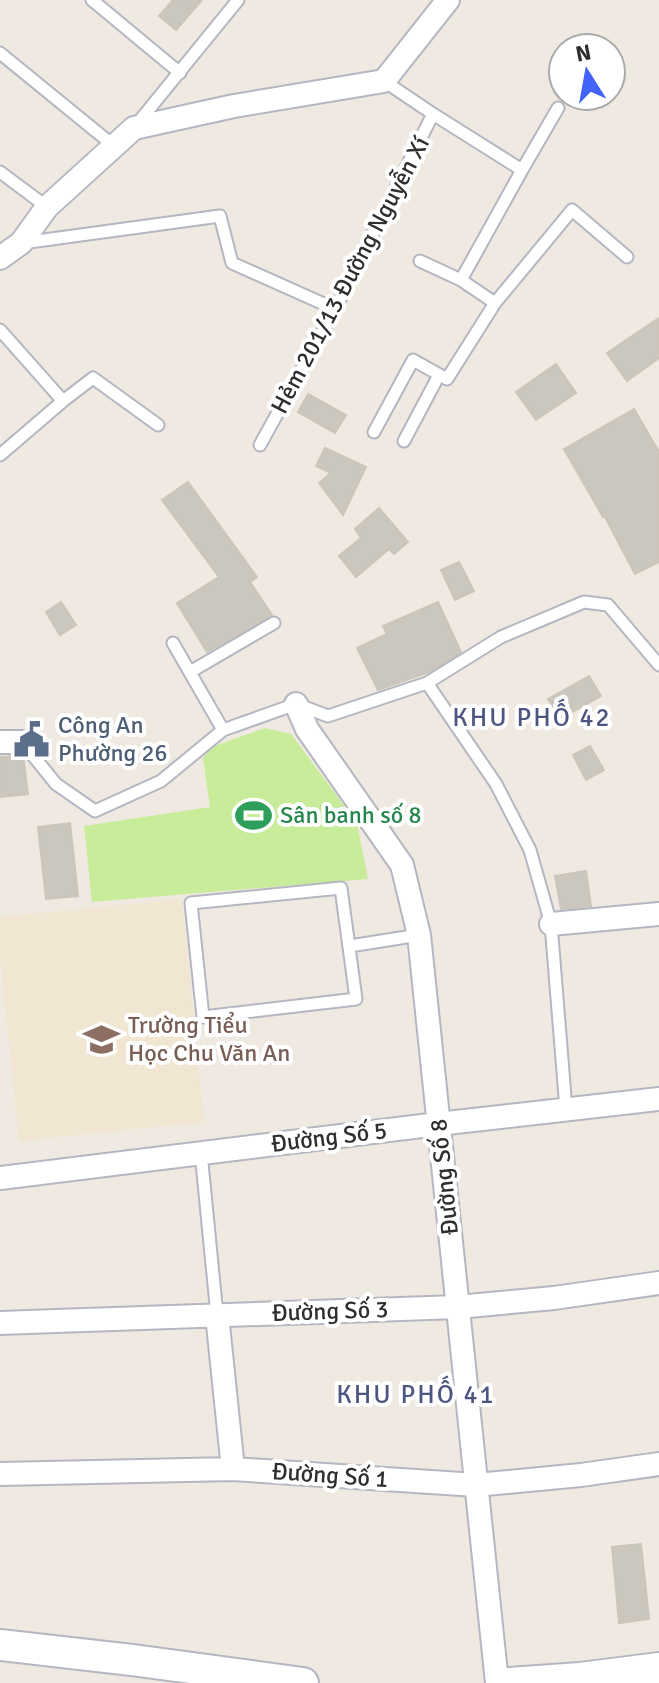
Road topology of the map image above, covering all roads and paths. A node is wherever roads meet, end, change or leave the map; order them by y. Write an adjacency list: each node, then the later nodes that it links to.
1 (92, 0): 5 (lane)
2 (238, 0): 5 (lane)
3 (448, 0): 6 (street)
4 (0, 53): 10 (lane)
5 (180, 73): 9 (lane)
6 (384, 81): 8 (lane, Hẻm 201/13 Đường Nguyễn Xí); 9 (street)
7 (556, 112): 11 (lane)
8 (433, 114): 11 (lane); 20 (lane, Hẻm 201/13 Đường Nguyễn Xí)
9 (134, 128): 10 (street)
10 (114, 146): 13 (street)
11 (522, 170): 18 (lane)
12 (0, 172): 13 (lane)
13 (47, 207): 14 (street)
14 (21, 243): 16 (street); 20 (lane)
15 (627, 257): 19 (lane)
16 (0, 258)
17 (420, 261): 18 (lane)
18 (461, 280): 19 (lane)
19 (495, 303): 22 (lane)
20 (335, 309): 27 (lane, Hẻm 201/13 Đường Nguyễn Xí)
21 (0, 330): 23 (lane)
22 (439, 375): 25 (lane); 26 (lane)
23 (63, 401): 24 (lane); 28 (lane)
24 (158, 425)
25 (374, 432)
26 (404, 441)
27 (260, 445)
28 (0, 455)
29 (274, 623): 32 (lane)
30 (173, 643): 32 (lane)
31 (659, 665): 33 (lane)
32 (190, 672): 35 (lane)
33 (427, 683): 34 (lane); 38 (lane)
34 (296, 704): 35 (lane); 39 (street, Đường Số 8)
35 (223, 730): 36 (lane)
36 (11, 742)
37 (659, 914): 38 (street)
38 (551, 924): 42 (lane)
39 (419, 935): 40 (lane); 43 (street, Đường Số 8)
40 (350, 946): 40 (lane)
41 (659, 1099): 42 (street, Đường Số 5)
42 (566, 1109): 43 (street, Đường Số 5)
43 (438, 1124): 44 (street, Đường Số 5); 47 (street, Đường Số 8)
44 (201, 1153): 45 (street, Đường Số 5); 48 (lane)
45 (0, 1178)
46 (659, 1283): 47 (street, Đường Số 3)
47 (458, 1307): 48 (street, Đường Số 3); 53 (street, Đường Số 8)
48 (217, 1315): 49 (street, Đường Số 3); 51 (street)
49 (0, 1323)
50 (659, 1464): 53 (street, Đường Số 1)
51 (233, 1469): 52 (street, Đường Số 1); 53 (street, Đường Số 1)
52 (0, 1474)
53 (476, 1485): 57 (street, Đường Số 8)
54 (0, 1645): 56 (street)
55 (659, 1668): 58 (street)
56 (303, 1683)
57 (497, 1683)
58 (509, 1683)

